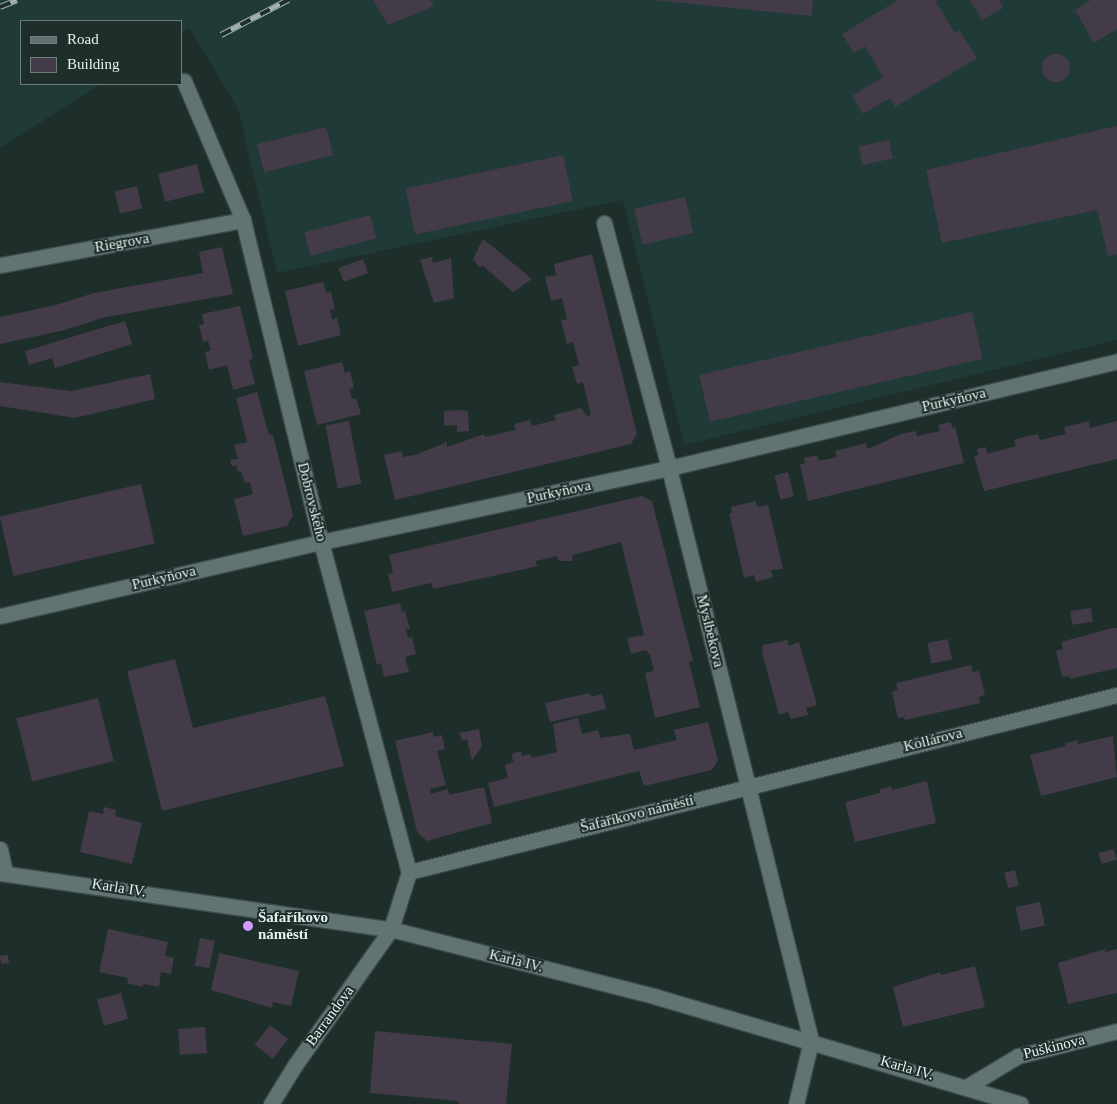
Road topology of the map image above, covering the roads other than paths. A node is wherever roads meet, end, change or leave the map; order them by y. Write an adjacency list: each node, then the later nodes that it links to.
1 (184, 81): 2 (street, Dobrovského)
2 (243, 220): 4 (street, Riegrova); 7 (street, Dobrovského)
3 (604, 223): 6 (street, Myslbekova)
4 (0, 265)
5 (1117, 361): 6 (street, Purkyňova)
6 (669, 468): 7 (street, Purkyňova); 10 (street, Myslbekova)
7 (322, 542): 8 (street, Purkyňova); 13 (street, Dobrovského)
8 (0, 616)
9 (1117, 695): 10 (street, Kollárova)
10 (748, 786): 13 (street, Šafaříkovo náměstí); 16 (street, Myslbekova)
11 (0, 849): 12 (street)
12 (3, 872): 14 (street, Karla IV.)
13 (409, 872): 14 (street)
14 (391, 929): 16 (street, Karla IV.); 18 (street, Barrandova)
15 (1117, 1031): 17 (street, Puškinova)
16 (811, 1041): 17 (street, Karla IV.); 19 (street)
17 (968, 1086): 20 (street, Karla IV.)
18 (271, 1104)
19 (796, 1104)
20 (1021, 1104)

